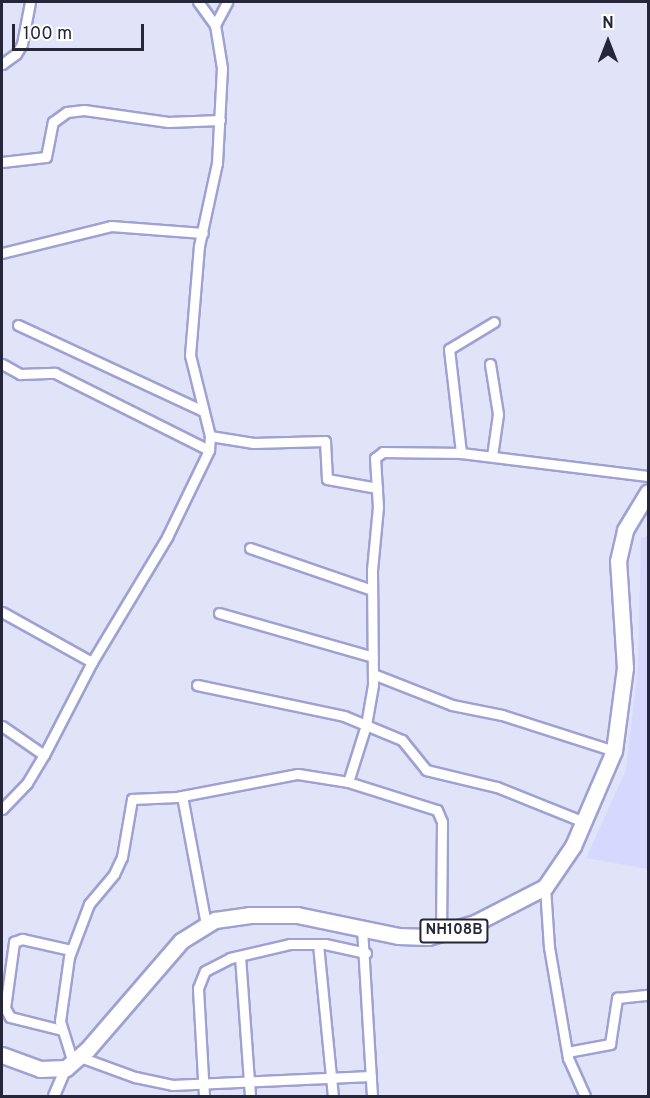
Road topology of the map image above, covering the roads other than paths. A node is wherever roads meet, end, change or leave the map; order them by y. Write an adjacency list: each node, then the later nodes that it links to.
1 (30, 2): 5 (street)
2 (227, 2): 4 (street)
3 (202, 3): 4 (street)
4 (215, 25): 6 (street)
5 (2, 64)
6 (220, 120): 7 (street); 8 (street)
7 (2, 162)
8 (203, 233): 9 (street); 14 (street)
9 (2, 253)
10 (494, 322): 17 (street)
11 (18, 325): 14 (street)
12 (2, 364): 16 (street)
13 (490, 364): 18 (street)
14 (203, 411): 15 (street)
15 (210, 436): 16 (street); 20 (street)
16 (209, 450): 27 (street)
17 (461, 453): 18 (street); 20 (street)
18 (492, 456): 19 (street)
19 (648, 476)
20 (377, 488): 23 (street)
21 (648, 492): 32 (highway, NH108B)
22 (250, 549): 23 (street)
23 (372, 590): 26 (street)
24 (2, 612): 27 (street)
25 (219, 613): 26 (street)
26 (373, 657): 28 (street)
27 (92, 662): 33 (street)
28 (373, 674): 30 (street); 32 (street)
29 (197, 686): 30 (street)
30 (366, 725): 34 (street); 37 (street)
31 (2, 726): 33 (street)
32 (614, 752): 37 (highway, NH108B)
33 (44, 755): 36 (street)
34 (348, 782): 35 (street); 41 (street)
35 (182, 796): 39 (street); 43 (street)
36 (2, 809)
37 (584, 822): 38 (highway, NH108B)
38 (545, 887): 41 (highway, NH108B); 48 (street)
39 (206, 924): 40 (highway, NH108B); 50 (highway, NH108B)
40 (362, 928): 41 (highway, NH108B); 44 (street)
41 (441, 935)
42 (318, 944): 44 (street); 45 (street); 52 (street)
43 (71, 950): 47 (street); 47 (street)
44 (366, 953): 51 (street)
45 (240, 956): 53 (street); 54 (street)
46 (648, 995): 48 (street)
47 (62, 1030): 50 (street)
48 (567, 1052): 60 (street)
49 (2, 1055): 50 (highway)
50 (73, 1063): 54 (street); 55 (street)
51 (371, 1076): 52 (street); 59 (street)
52 (332, 1078): 53 (street); 58 (street)
53 (250, 1082): 54 (street); 57 (street)
54 (204, 1084): 56 (street)
55 (54, 1096)
56 (204, 1096)
57 (250, 1096)
58 (333, 1096)
59 (372, 1096)
60 (585, 1096)

